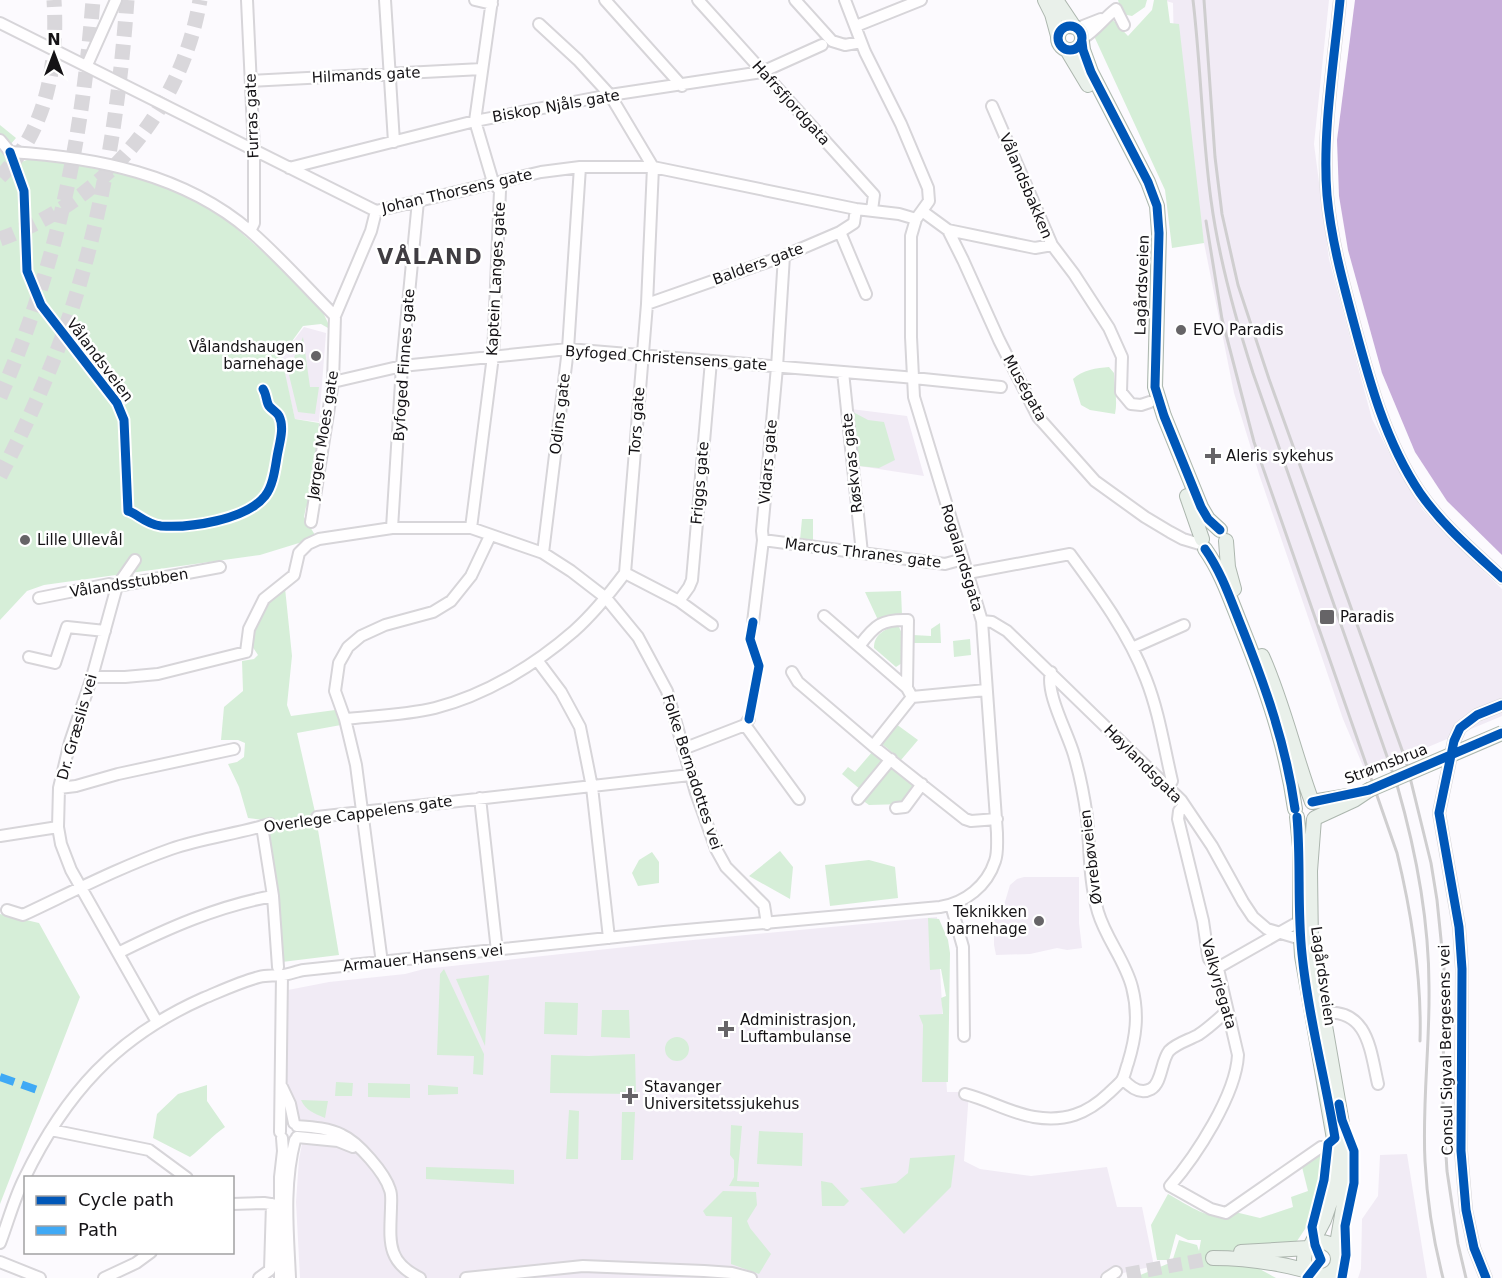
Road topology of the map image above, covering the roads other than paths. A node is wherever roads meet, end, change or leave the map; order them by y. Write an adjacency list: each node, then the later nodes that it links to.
1 (116, 0): 23 (street)
2 (247, 0): 27 (street, Furras gate)
3 (385, 0): 26 (street)
4 (475, 0): 13 (street)
5 (605, 0): 28 (street)
6 (698, 0): 25 (street, Hafrsfjordgata)
7 (795, 0): 20 (street)
8 (845, 0): 17 (street)
9 (921, 0): 17 (street)
10 (1045, 0): 19 (main road)
11 (1056, 0): 18 (main road, Lagårdsveien)
12 (1340, 0): 77 (street)
13 (492, 2): 24 (street, Kaptein Langes gate)
14 (0, 23): 23 (street, Johan Thorsens gate)
15 (539, 24): 29 (street)
16 (1124, 25): 18 (street)
17 (856, 26): 20 (street)
18 (1079, 34): 19 (main road); 22 (main road); 66 (main road, Lagårdsveien)
19 (1059, 36): 22 (main road)
20 (861, 42): 43 (street)
21 (822, 45): 25 (street, Biskop Njåls gate)
22 (1067, 50): 62 (main road, Lagårdsveien)
23 (87, 65): 34 (street, Johan Thorsens gate)
24 (482, 69): 26 (street, Hilmands gate); 31 (street, Kaptein Langes gate)
25 (762, 72): 28 (street, Biskop Njåls gate); 41 (street, Hafrsfjordgata)
26 (389, 74): 27 (street, Hilmands gate); 33 (street)
27 (251, 81): 34 (street, Furras gate)
28 (682, 86): 29 (street, Biskop Njåls gate)
29 (610, 95): 31 (street, Biskop Njåls gate); 35 (street)
30 (992, 106): 47 (street, Vålandsbakken)
31 (475, 121): 33 (street, Biskop Njåls gate); 38 (street, Kaptein Langes gate)
32 (0, 140): 45 (street)
33 (394, 142): 37 (street, Biskop Njåls gate)
34 (254, 150): 37 (street, Johan Thorsens gate); 45 (street, Furras gate)
35 (653, 166): 36 (street, Johan Thorsens gate); 40 (street, Johan Thorsens gate); 50 (street, Tors gate)
36 (580, 167): 38 (street, Johan Thorsens gate); 52 (street, Odins gate)
37 (289, 168): 42 (street, Johan Thorsens gate)
38 (493, 182): 39 (street, Johan Thorsens gate); 53 (street, Kaptein Langes gate)
39 (418, 201): 42 (street, Johan Thorsens gate); 56 (street, Byfoged Finnes gate)
40 (856, 209): 41 (street, Johan Thorsens gate); 46 (street)
41 (872, 210): 43 (street, Johan Thorsens gate)
42 (376, 211): 51 (street, Jørgen Moes gate)
43 (919, 215): 44 (street, Muségata); 59 (street, Rogalandsgata)
44 (948, 230): 47 (street); 69 (street, Muségata)
45 (250, 231): 51 (street)
46 (840, 232): 48 (street, Balders gate); 49 (street)
47 (1052, 245): 62 (street, Vålandsbakken)
48 (784, 256): 50 (street, Balders gate); 57 (street, Vidars gate)
49 (866, 294)
50 (647, 304): 54 (street, Tors gate)
51 (335, 316): 60 (street, Jørgen Moes gate)
52 (568, 349): 53 (street, Byfoged Christensens gate); 54 (street, Byfoged Christensens gate); 70 (street, Odins gate)
53 (493, 356): 56 (street, Byfoged Christensens gate); 65 (street, Kaptein Langes gate)
54 (642, 356): 55 (street, Byfoged Christensens gate); 75 (street, Tors gate)
55 (711, 361): 57 (street, Byfoged Christensens gate); 81 (street, Friggs gate)
56 (402, 366): 60 (street, Byfoged Christensens gate); 64 (street, Byfoged Finnes gate)
57 (777, 366): 58 (street, Byfoged Christensens gate); 68 (street, Vidars gate)
58 (843, 372): 59 (street, Byfoged Christensens gate); 71 (street, Røskvas gate)
59 (912, 378): 61 (street, Byfoged Christensens gate); 72 (street, Rogalandsgata)
60 (333, 382): 63 (street, Jørgen Moes gate)
61 (1001, 387)
62 (1150, 402): 69 (main road, Lagårdsveien)
63 (310, 522)
64 (393, 528): 65 (street, Folke Bernadottes vei); 94 (street, Folke Bernadottes vei)
65 (471, 528): 67 (street, Folke Bernadottes vei)
66 (1223, 535): 69 (main road); 69 (main road); 112 (main road)
67 (490, 536): 70 (street, Folke Bernadottes vei); 98 (street)
68 (763, 540): 71 (street, Marcus Thranes gate); 84 (street, Vidars gate)
69 (1203, 544): 117 (main road, Lagårdsveien)
70 (543, 553): 80 (street, Folke Bernadottes vei)
71 (862, 553): 72 (street, Marcus Thranes gate)
72 (963, 559): 76 (street, Rogalandsgata)
73 (135, 560): 78 (street, Dr. Græslis vei)
74 (220, 567): 78 (street, Vålandsstubben)
75 (625, 573): 80 (street); 81 (street)
76 (968, 573): 83 (street, Rogalandsgata); 89 (street)
77 (1502, 578)
78 (117, 586): 79 (street, Vålandsstubben); 87 (street, Dr. Græslis vei)
79 (39, 598)
80 (606, 598): 91 (street); 102 (street, Folke Bernadottes vei)
81 (679, 601): 85 (street)
82 (824, 616): 88 (street)
83 (982, 621): 93 (street, Høylandsgata); 95 (street, Rogalandsgata)
84 (753, 622)
85 (712, 625)
86 (1184, 625): 89 (street)
87 (105, 631): 90 (street); 94 (street, Dr. Græslis vei)
88 (860, 645): 96 (street); 96 (street)
89 (1132, 648): 107 (street)
90 (29, 657)
91 (537, 660): 98 (street); 106 (street)
92 (792, 672): 100 (street)
93 (1051, 672): 107 (street, Høylandsgata); 142 (street, Øvrebøveien)
94 (92, 677): 108 (street, Dr. Græslis vei)
95 (986, 690): 96 (street); 120 (street, Rogalandsgata)
96 (909, 692): 100 (street)
97 (1502, 705): 170 (street, Consul Sigval Bergesens vei)
98 (345, 718): 116 (street)
99 (1502, 733): 114 (main road, Strømsbrua, bridge)
100 (873, 746): 103 (street)
101 (234, 749): 108 (street)
102 (683, 749): 104 (street, Folke Bernadottes vei); 110 (street)
103 (891, 759): 105 (street); 111 (street)
104 (690, 775): 106 (street, Overlege Cappelens gate); 129 (street, Folke Bernadottes vei)
105 (922, 784): 115 (street); 120 (street)
106 (592, 787): 109 (street, Overlege Cappelens gate); 131 (street)
107 (1168, 787): 113 (street, Høylandsgata)
108 (59, 788): 121 (street, Dr. Græslis vei)
109 (480, 798): 116 (street, Overlege Cappelens gate); 133 (street)
110 (799, 799)
111 (858, 799)
112 (1312, 802): 114 (main road, Strømsbrua); 117 (main road); 119 (main road)
113 (1184, 805): 130 (street, Høylandsgata); 136 (street, Valkyrjegata)
114 (1330, 805): 119 (main road, Strømsbrua)
115 (896, 808)
116 (363, 812): 118 (street, Overlege Cappelens gate); 135 (street)
117 (1296, 813): 119 (main road); 128 (main road, Lagårdsveien)
118 (317, 817)
119 (1315, 818): 139 (main road, Lagårdsveien)
120 (997, 819): 124 (street, Rogalandsgata)
121 (58, 827): 122 (street); 123 (street, Dr. Græslis vei)
122 (0, 836)
123 (80, 887): 125 (street, Overlege Cappelens gate); 127 (street, Overlege Cappelens gate); 134 (street, Dr. Græslis vei)
124 (973, 894): 126 (street, Armauer Hansens vei)
125 (273, 896): 134 (street); 137 (street)
126 (951, 905): 129 (street, Armauer Hansens vei); 141 (street)
127 (7, 910)
128 (1300, 921): 130 (street); 132 (main road, Lagårdsveien)
129 (767, 924): 131 (street, Armauer Hansens vei)
130 (1276, 933): 132 (street, Høylandsgata); 136 (street)
131 (609, 938): 133 (street, Armauer Hansens vei)
132 (1300, 939): 156 (main road, Lagårdsveien)
133 (497, 951): 135 (street, Armauer Hansens vei)
134 (118, 953): 140 (street, Dr. Græslis vei)
135 (382, 963): 137 (street, Armauer Hansens vei)
136 (1218, 969): 138 (street, Valkyrjegata)
137 (280, 971): 140 (street, Armauer Hansens vei); 143 (street)
138 (1227, 1011): 142 (street); 149 (street, Valkyrjegata)
139 (1322, 1014): 144 (street); 157 (main road, Lagårdsveien)
140 (158, 1022): 146 (street, Armauer Hansens vei)
141 (964, 1036)
142 (1123, 1078): 145 (street, Øvrebøveien)
143 (281, 1084): 147 (street); 148 (street)
144 (1378, 1084)
145 (965, 1094)
146 (51, 1130): 150 (street, Armauer Hansens vei); 151 (street)
147 (296, 1131): 148 (street); 148 (street); 154 (street); 167 (street)
148 (281, 1135): 154 (street)
149 (1321, 1148)
150 (25, 1176)
151 (184, 1176)
152 (24, 1178): 155 (street, Armauer Hansens vei)
153 (234, 1204): 154 (street)
154 (280, 1206): 164 (street); 165 (street); 166 (street)
155 (0, 1243)
156 (1310, 1246): 157 (main road); 160 (main road); 160 (main road)
157 (1336, 1250): 161 (main road)
158 (148, 1254): 163 (street)
159 (0, 1262): 162 (street)
160 (1310, 1274): 161 (main road)
161 (1334, 1274)
162 (40, 1278)
163 (104, 1278)
164 (259, 1278)
165 (280, 1278)
166 (290, 1278)
167 (420, 1278)
168 (465, 1278): 169 (street)
169 (751, 1278)
170 (1486, 1278)

